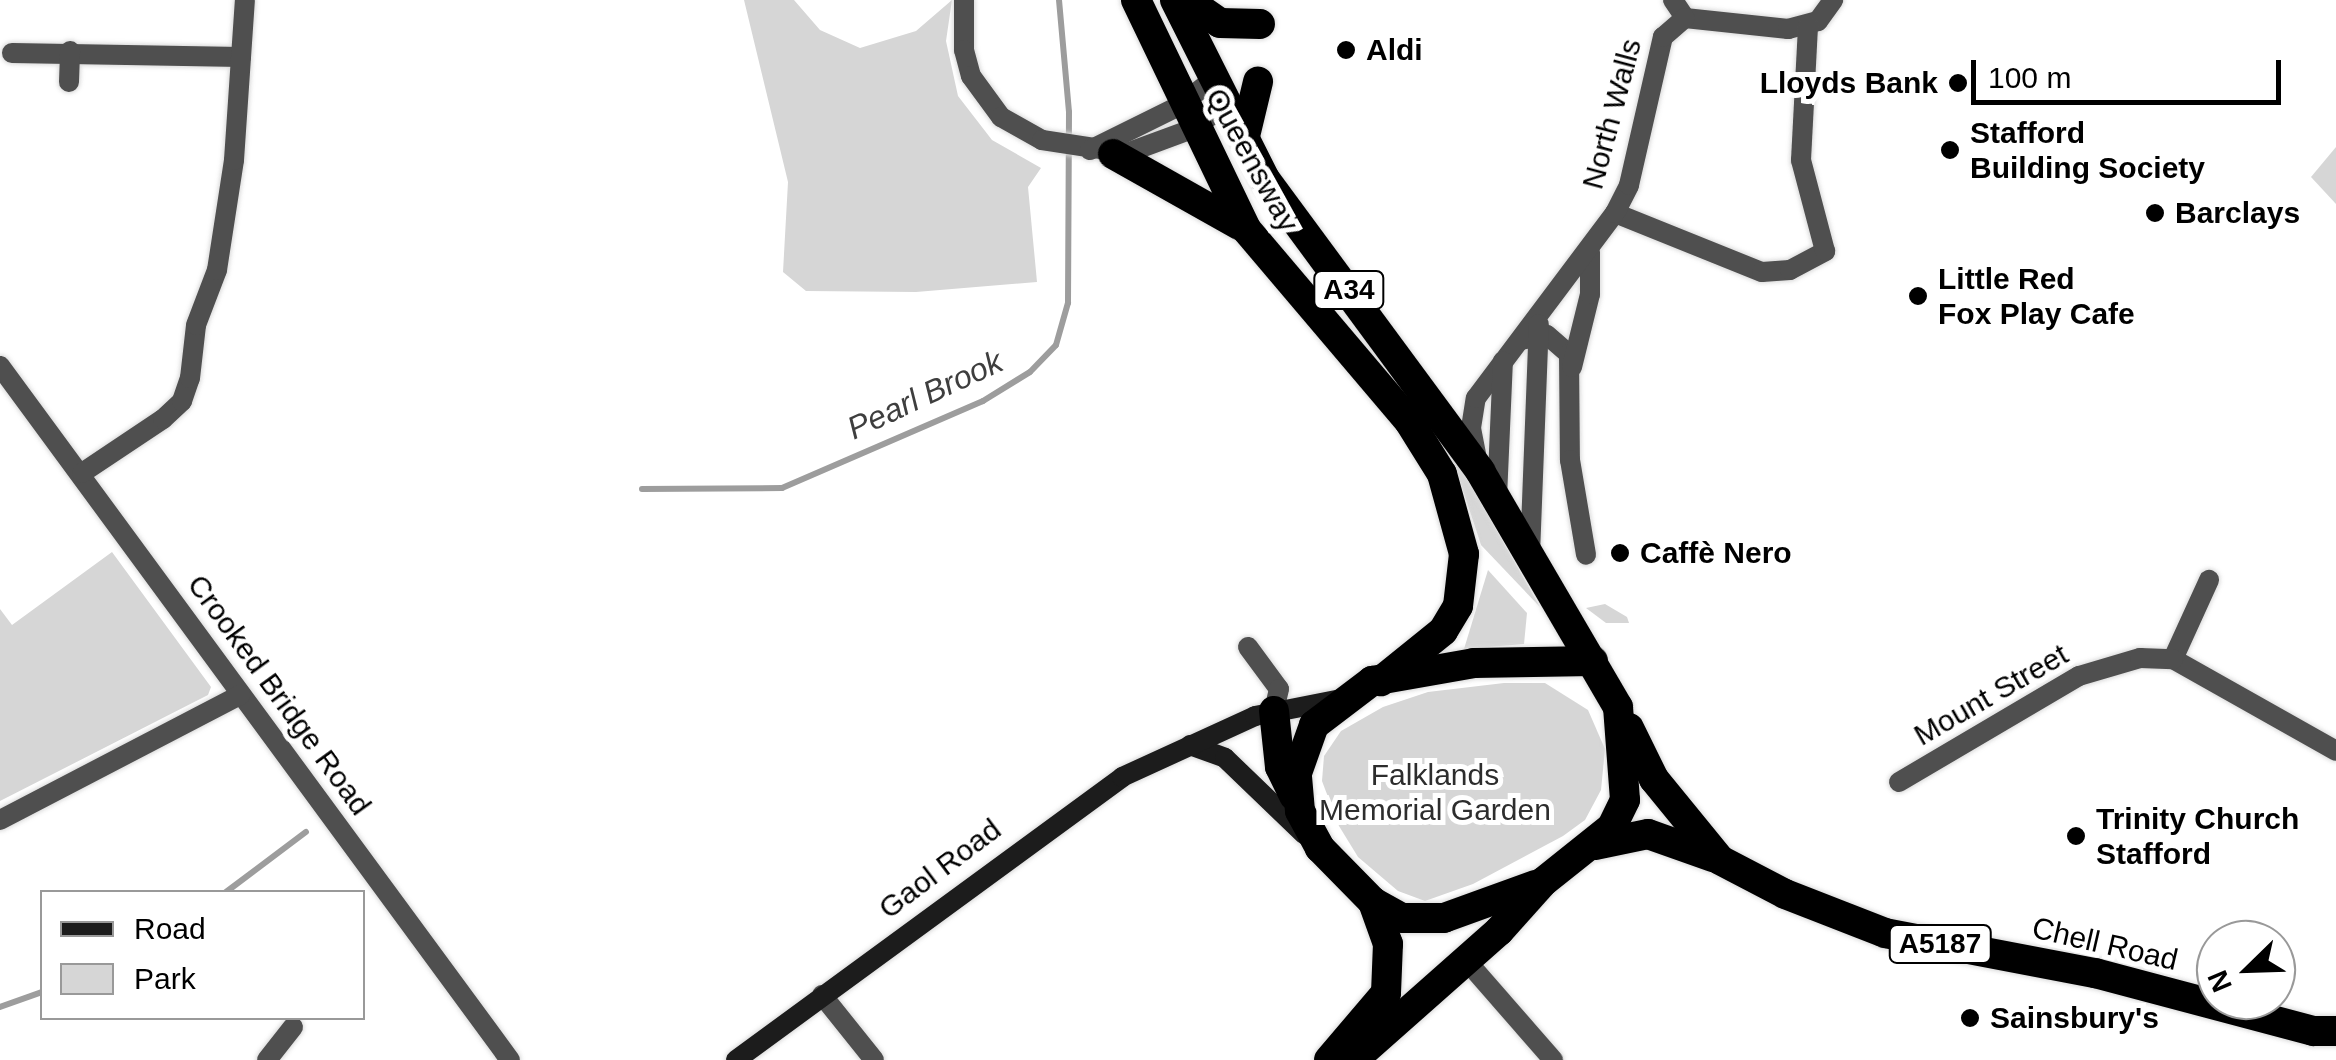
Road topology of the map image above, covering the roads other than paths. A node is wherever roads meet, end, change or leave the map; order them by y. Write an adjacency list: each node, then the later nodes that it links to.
1 (245, 0): 12 (street)
2 (964, 0): 18 (street)
3 (1136, 0): 16 (highway, Queensway / A34)
4 (1175, 0): 15 (highway, Queensway / A34)
5 (1187, 0): 8 (highway)
6 (1833, 0): 9 (street)
7 (1680, 9): 9 (street); 19 (street, North Walls)
8 (1260, 24)
9 (1808, 26): 19 (street)
10 (70, 51): 11 (street); 12 (street); 13 (street)
11 (12, 53)
12 (241, 57): 27 (street)
13 (69, 82)
14 (1258, 82): 17 (highway)
15 (1220, 91): 16 (street); 17 (highway, Queensway / A34)
16 (1187, 117): 18 (street); 20 (highway, Queensway / A34)
17 (1244, 136): 26 (highway, Queensway / A34)
18 (1102, 152): 20 (highway)
19 (1616, 212): 21 (street, North Walls)
20 (1246, 229): 35 (highway, Queensway / A34)
21 (1590, 252): 22 (street, North Walls); 25 (street)
22 (1532, 331): 23 (street, North Walls); 25 (street); 29 (street)
23 (1504, 359): 26 (street, North Walls); 28 (street)
24 (0, 366): 27 (street, Crooked Bridge Road)
25 (1570, 374): 30 (street)
26 (1480, 471): 28 (highway, Queensway / A34)
27 (82, 473): 36 (street, Crooked Bridge Road)
28 (1497, 501): 29 (highway, Queensway / A34)
29 (1530, 555): 34 (highway, Queensway / A34)
30 (1586, 555)
31 (2209, 580): 33 (street)
32 (1248, 646): 39 (street)
33 (2173, 659): 41 (street); 42 (street, Mount Street)
34 (1593, 661): 35 (highway); 38 (highway)
35 (1381, 681): 37 (highway)
36 (240, 696): 44 (street); 56 (street, Crooked Bridge Road)
37 (1344, 699): 39 (main road, Gaol Road); 43 (highway)
38 (1618, 707): 45 (highway); 47 (highway, Chell Road / A5187)
39 (1274, 711): 40 (main road, Gaol Road); 43 (highway)
40 (1190, 745): 46 (main road); 51 (main road, Gaol Road)
41 (2336, 752)
42 (1899, 782)
43 (1298, 803): 46 (highway)
44 (0, 820)
45 (1596, 846): 47 (highway, A5187); 48 (highway)
46 (1320, 848): 49 (highway)
47 (1720, 860): 53 (highway, Chell Road / A5187)
48 (1543, 882): 49 (highway); 50 (highway)
49 (1373, 902): 54 (highway)
50 (1466, 959): 54 (highway); 59 (street)
51 (822, 995): 57 (main road, Gaol Road); 58 (street)
52 (293, 1027): 55 (street)
53 (2328, 1035)
54 (1346, 1059)
55 (267, 1060)
56 (510, 1060)
57 (737, 1060)
58 (874, 1060)
59 (1553, 1060)

